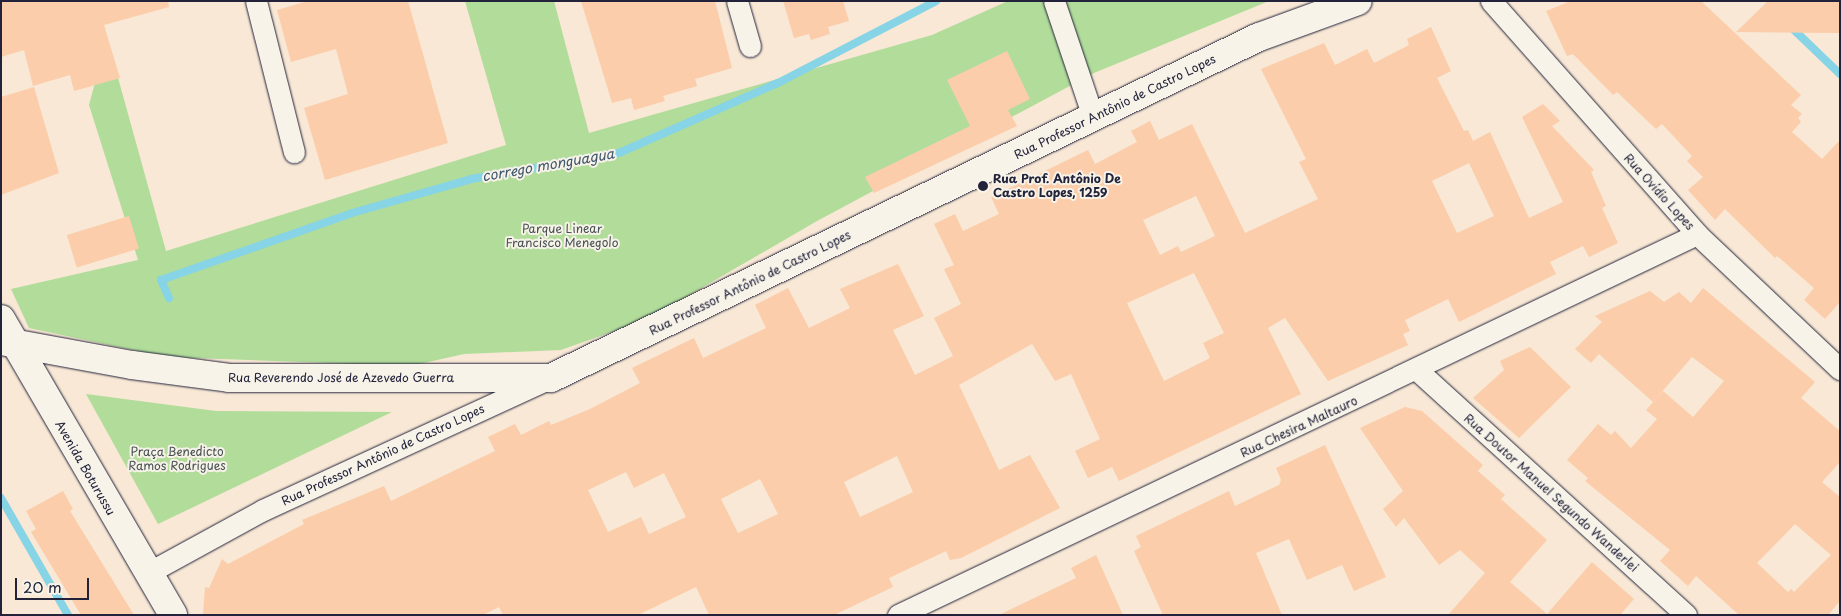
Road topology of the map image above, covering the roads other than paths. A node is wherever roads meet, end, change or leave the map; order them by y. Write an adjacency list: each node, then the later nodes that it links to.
1 (256, 1): 8 (street)
2 (737, 1): 6 (street)
3 (1054, 1): 7 (street)
4 (1358, 1): 7 (main road, Rua Professor Antônio de Castro Lopes)
5 (1491, 1): 9 (street, Rua Ovídio Lopes)
6 (750, 46)
7 (1094, 117): 14 (main road, Rua Professor Antônio de Castro Lopes)
8 (294, 152)
9 (1697, 234): 12 (street, Rua Ovídio Lopes); 13 (street, Rua Chesira Maltauro)
10 (1, 319): 11 (main road, Avenida Boturussu)
11 (7, 343): 14 (main road, Rua Reverendo José de Azevedo Guerra); 15 (main road, Avenida Boturussu)
12 (1840, 369)
13 (1418, 370): 17 (street, Rua Chesira Maltauro); 18 (street, Rua Doutor Manuel Segundo Wanderlei)
14 (551, 378): 15 (street, Rua Professor Antônio de Castro Lopes)
15 (146, 574): 16 (main road, Avenida Boturussu)
16 (173, 615)
17 (898, 615)
18 (1686, 615)

